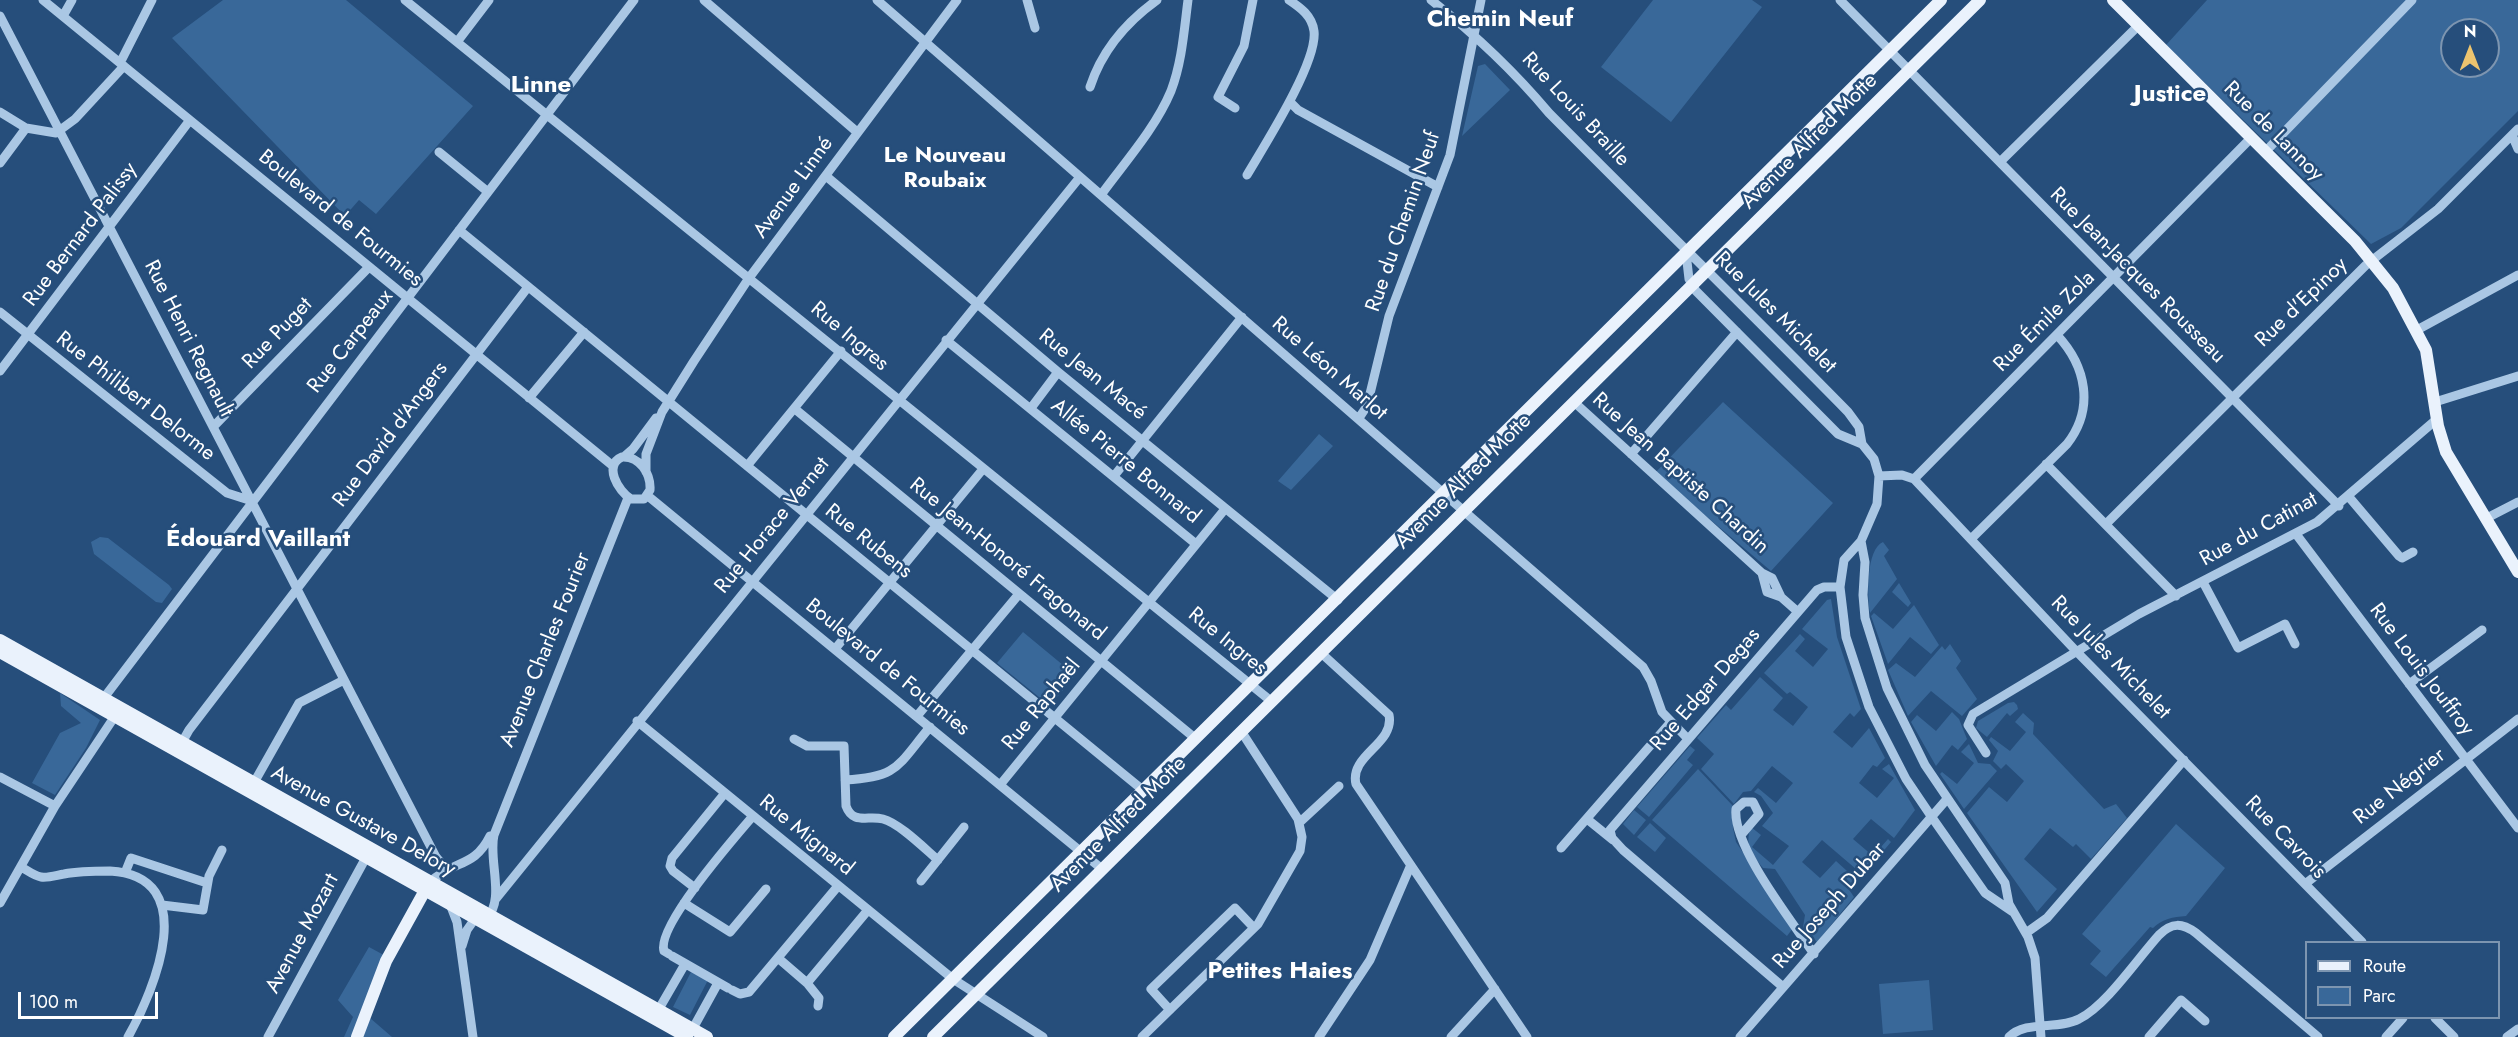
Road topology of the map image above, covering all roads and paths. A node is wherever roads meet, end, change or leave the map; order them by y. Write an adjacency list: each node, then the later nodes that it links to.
1 (43, 0): 23 (street, Boulevard de Fourmies)
2 (72, 0): 23 (street)
3 (152, 0): 30 (street)
4 (405, 0): 27 (street, Rue Ingres)
5 (489, 0): 27 (street)
6 (634, 0): 36 (street, Rue Carpeaux)
7 (704, 0): 40 (street)
8 (877, 0): 28 (street, Rue Léon Marlot)
9 (957, 0): 28 (street, Avenue Linné)
10 (1027, 0): 25 (street)
11 (1157, 0): 32 (street)
12 (1188, 0): 53 (street)
13 (1252, 0): 34 (street)
14 (1289, 0): 33 (street)
15 (1431, 0): 26 (street, Rue Louis Braille)
16 (1481, 0): 26 (street, Rue du Chemin Neuf)
17 (1840, 0): 29 (street, Rue Jean-Jacques Rousseau)
18 (1941, 0): 29 (main road, Avenue Alfred Motte)
19 (1980, 0): 31 (main road, Avenue Alfred Motte)
20 (2113, 0): 24 (main road, Rue de Lannoy)
21 (2412, 0): 45 (street)
22 (0, 16): 39 (street, Rue Henri Regnault)
23 (63, 16): 30 (street, Boulevard de Fourmies)
24 (2139, 25): 42 (main road, Rue de Lannoy); 46 (street)
25 (1035, 28)
26 (1476, 36): 51 (street, Rue du Chemin Neuf); 56 (street, Rue Louis Braille)
27 (457, 42): 36 (street, Rue Ingres)
28 (924, 43): 40 (street, Avenue Linné); 50 (street, Rue Léon Marlot)
29 (1890, 51): 31 (street, Rue Jean-Jacques Rousseau); 56 (main road, Avenue Alfred Motte)
30 (122, 64): 37 (street, Boulevard de Fourmies); 39 (street)
31 (1910, 71): 46 (street, Rue Jean-Jacques Rousseau); 59 (main road, Avenue Alfred Motte)
32 (1090, 87)
33 (1291, 103): 49 (street); 51 (street)
34 (1235, 108)
35 (0, 112): 38 (street)
36 (547, 115): 52 (street, Rue Carpeaux); 61 (street, Rue Ingres)
37 (190, 120): 54 (street, Rue Bernard Palissy); 58 (street, Boulevard de Fourmies)
38 (27, 128): 39 (street); 47 (street)
39 (60, 131): 54 (street, Rue Henri Regnault)
40 (857, 132): 48 (street, Avenue Linné)
41 (2515, 132): 43 (street); 57 (street, Rue d'Epinoy)
42 (2251, 138): 45 (main road, Rue de Lannoy); 62 (street, Rue Émile Zola)
43 (2518, 149)
44 (439, 152): 52 (street)
45 (2265, 152): 57 (main road, Rue de Lannoy)
46 (2000, 162): 62 (street, Rue Jean-Jacques Rousseau)
47 (0, 163)
48 (826, 176): 61 (street, Avenue Linné); 66 (street, Rue Jean Macé)
49 (1247, 176)
50 (1080, 177): 53 (street, Rue Léon Marlot); 66 (street, Rue Horace Vernet)
51 (1438, 188): 88 (street, Rue du Chemin Neuf)
52 (488, 192): 55 (street, Rue Carpeaux)
53 (1101, 195): 68 (street, Rue Léon Marlot)
54 (109, 227): 72 (street, Rue Bernard Palissy); 90 (street, Rue Henri Regnault)
55 (459, 230): 64 (street, Rue Rubens); 65 (street, Rue Carpeaux)
56 (1686, 253): 59 (street, Rue Jules Michelet); 63 (street, Rue Jules Michelet); 104 (main road, Avenue Alfred Motte)
57 (2375, 264): 69 (main road, Rue de Lannoy); 80 (street, Rue d'Epinoy)
58 (369, 267): 65 (street, Boulevard de Fourmies); 90 (street, Rue Puget)
59 (1708, 270): 63 (main road, Avenue Alfred Motte); 92 (street, Rue Jules Michelet)
60 (2518, 275): 69 (street)
61 (749, 278): 75 (street, Rue Ingres); 83 (street, Avenue Linné)
62 (2114, 278): 73 (street, Rue Émile Zola); 80 (street, Rue Jean-Jacques Rousseau)
63 (1692, 286): 71 (street, Rue Jules Michelet); 84 (main road, Avenue Alfred Motte)
64 (528, 287): 70 (street, Rue Rubens); 76 (street, Rue David d'Angers)
65 (407, 298): 76 (street, Boulevard de Fourmies); 108 (street, Rue Carpeaux)
66 (976, 303): 74 (street, Rue Horace Vernet); 78 (street, Rue Jean Macé)
67 (0, 312): 72 (street, Rue Philibert Delorme)
68 (1242, 317): 88 (street, Rue Léon Marlot); 91 (street)
69 (2417, 330): 85 (main road, Rue de Lannoy)
70 (584, 332): 81 (street); 83 (street, Rue Rubens)
71 (1737, 332): 92 (street, Rue Jules Michelet); 93 (street)
72 (27, 335): 77 (street, Rue Bernard Palissy); 108 (street, Rue Philibert Delorme)
73 (2057, 335): 96 (street); 103 (street, Rue Émile Zola)
74 (946, 340): 82 (street, Rue Horace Vernet); 86 (street, Allée Pierre Bonnard)
75 (841, 351): 82 (street, Rue Ingres); 87 (street)
76 (476, 354): 81 (street, Boulevard de Fourmies); 127 (street, Rue David d'Angers)
77 (0, 371)
78 (1058, 372): 86 (street, Allée Pierre Bonnard); 91 (street, Rue Jean Macé)
79 (2518, 376): 85 (street)
80 (2232, 397): 110 (street, Rue Jean-Jacques Rousseau); 115 (street, Rue d'Epinoy)
81 (529, 398): 97 (street, Boulevard de Fourmies)
82 (897, 400): 95 (street, Rue Horace Vernet); 99 (street, Rue Ingres)
83 (668, 402): 94 (street, Avenue Linné); 98 (street, Rue Rubens); 100 (street, Avenue Linné)
84 (1574, 402): 93 (street, Rue Jean Baptiste Chardin); 112 (main road, Avenue Alfred Motte)
85 (2435, 402): 89 (main road, Rue de Lannoy)
86 (1031, 408): 101 (street, Allée Pierre Bonnard)
87 (795, 409): 95 (street, Rue Jean-Honoré Fragonard); 98 (street)
88 (1359, 418): 104 (street, Rue Léon Marlot)
89 (2437, 419): 106 (street, Rue du Catinat); 114 (main road, Rue de Lannoy)
90 (213, 427): 108 (street, Rue Henri Regnault)
91 (1143, 440): 101 (street); 111 (street, Rue Jean Macé)
92 (1862, 444): 102 (street, Rue Jules Michelet)
93 (1631, 454): 132 (street, Rue Jean Baptiste Chardin)
94 (625, 456): 97 (street); 100 (street)
95 (852, 456): 113 (street, Rue Horace Vernet); 116 (street, Rue Jean-Honoré Fragonard)
96 (2046, 464): 115 (street); 118 (street)
97 (613, 466): 107 (street)
98 (747, 466): 113 (street, Rue Rubens)
99 (983, 469): 116 (street); 131 (street, Rue Ingres)
100 (646, 472): 105 (street)
101 (1114, 476): 120 (street, Allée Pierre Bonnard)
102 (1880, 476): 103 (street); 119 (street)
103 (1914, 479): 118 (street, Rue Jules Michelet)
104 (1446, 494): 112 (street, Rue Léon Marlot); 130 (main road, Avenue Alfred Motte)
105 (648, 496): 107 (street); 123 (street, Boulevard de Fourmies)
106 (2349, 497): 110 (street, Rue du Catinat); 121 (street)
107 (628, 498): 173 (street, Avenue Charles Fourier)
108 (252, 501): 127 (street, Rue Henri Regnault); 146 (street, Rue Carpeaux)
109 (2518, 502): 114 (street)
110 (2339, 506): 117 (street, Rue du Catinat)
111 (1225, 508): 120 (street, Rue Raphaël); 130 (street, Rue Jean Macé)
112 (1464, 509): 140 (main road, Avenue Alfred Motte); 152 (street, Rue Léon Marlot)
113 (805, 514): 123 (street, Rue Horace Vernet); 125 (street, Rue Rubens)
114 (2485, 519): 122 (main road, Rue de Lannoy)
115 (2106, 524): 129 (street)
116 (936, 525): 125 (street); 128 (street, Rue Jean-Honoré Fragonard)
117 (2296, 534): 124 (street, Rue du Catinat); 144 (street, Rue Louis Jouffroy)
118 (1971, 539): 138 (street, Rue Jules Michelet)
119 (1861, 542): 126 (street); 169 (street)
120 (1196, 544): 131 (street, Rue Raphaël)
121 (2413, 552)
122 (2518, 572)
123 (752, 581): 136 (street, Boulevard de Fourmies); 151 (street, Rue Horace Vernet)
124 (2203, 582): 129 (street, Rue du Catinat); 135 (street)
125 (889, 583): 136 (street); 137 (street, Rue Rubens)
126 (1840, 587): 132 (street, Rue Edgar Degas); 172 (street)
127 (297, 589): 142 (street, Rue Henri Regnault); 158 (street, Rue David d'Angers)
128 (1019, 594): 137 (street); 141 (street, Rue Jean-Honoré Fragonard)
129 (2176, 596): 138 (street, Rue du Catinat)
130 (1338, 600): 143 (main road, Avenue Alfred Motte)
131 (1149, 602): 141 (street, Rue Raphaël); 143 (street, Rue Ingres)
132 (1798, 612): 157 (street, Rue Edgar Degas)
133 (2481, 630): 144 (street)
134 (0, 640): 146 (main road, Avenue Gustave Delory)
135 (2295, 644)
136 (835, 649): 148 (street, Boulevard de Fourmies)
137 (972, 651): 148 (street); 149 (street, Rue Rubens)
138 (2076, 651): 159 (street, Rue du Catinat); 160 (street, Rue Jules Michelet)
139 (0, 652): 146 (main road, Avenue Gustave Delory)
140 (1320, 652): 145 (main road, Avenue Alfred Motte); 186 (street)
141 (1101, 661): 149 (street, Rue Raphaël); 156 (street, Rue Jean-Honoré Fragonard)
142 (344, 680): 166 (street); 187 (street, Rue Henri Regnault)
143 (1252, 684): 145 (street, Rue Ingres); 156 (main road, Avenue Alfred Motte)
144 (2409, 684): 161 (street, Rue Louis Jouffroy)
145 (1271, 701): 154 (main road, Avenue Alfred Motte)
146 (100, 703): 147 (main road, Avenue Gustave Delory)
147 (118, 713): 158 (main road, Avenue Gustave Delory); 170 (street)
148 (917, 716): 153 (street, Boulevard de Fourmies)
149 (1055, 718): 164 (street, Rue Raphaël); 167 (street, Rue Rubens)
150 (2518, 719): 161 (street, Rue Négrier)
151 (637, 721): 168 (street, Rue Mignard); 197 (street, Rue Horace Vernet)
152 (1670, 723): 157 (street, Rue Léon Marlot); 174 (street, Rue Edgar Degas)
153 (930, 727): 163 (street); 164 (street, Boulevard de Fourmies)
154 (1241, 731): 175 (street); 188 (main road, Avenue Alfred Motte)
155 (794, 739): 163 (street)
156 (1196, 739): 167 (main road, Avenue Alfred Motte)
157 (1688, 739): 179 (street, Rue Edgar Degas)
158 (180, 747): 166 (main road, Avenue Gustave Delory)
159 (1986, 753)
160 (2183, 759): 192 (street, Rue Cavrois); 206 (street)
161 (2466, 759): 177 (street, Rue Louis Jouffroy); 192 (street, Rue Négrier)
162 (0, 777): 170 (street)
163 (845, 780): 184 (street)
164 (1000, 785): 182 (street, Boulevard de Fourmies)
165 (1339, 786): 175 (street)
166 (251, 787): 183 (main road, Avenue Gustave Delory)
167 (1144, 790): 182 (main road, Avenue Alfred Motte)
168 (725, 793): 171 (street, Rue Mignard); 195 (street)
169 (1947, 799): 172 (street, Rue Joseph Dubar); 203 (street)
170 (55, 806): 185 (street)
171 (753, 816): 194 (street, Rue Mignard); 195 (street)
172 (1931, 816): 203 (street); 209 (street, Rue Joseph Dubar)
173 (500, 817): 187 (street, Avenue Charles Fourier); 197 (street, Avenue Charles Fourier)
174 (1587, 819): 179 (street); 180 (street, Rue Edgar Degas)
175 (1299, 823): 205 (street)
176 (964, 827): 184 (street)
177 (2518, 828)
178 (1741, 835): 209 (street)
179 (1612, 837): 215 (street)
180 (1561, 848)
181 (222, 850): 191 (street)
182 (1082, 851): 188 (street, Boulevard de Fourmies); 212 (main road, Avenue Alfred Motte)
183 (368, 853): 193 (main road, Avenue Gustave Delory); 228 (street, Avenue Mozart)
184 (938, 860): 190 (street)
185 (21, 867): 189 (street); 198 (street)
186 (1410, 867): 216 (street); 236 (street)
187 (446, 869): 193 (street, Avenue Charles Fourier)
188 (1102, 869): 217 (main road, Avenue Alfred Motte)
189 (125, 873): 191 (street); 201 (street)
190 (921, 881)
191 (207, 883): 201 (street)
192 (2305, 884): 207 (street, Rue Cavrois)
193 (427, 886): 200 (main road, Avenue Gustave Delory); 204 (main road, Avenue Gustave Delory); 229 (main road)
194 (838, 886): 202 (street, Rue Mignard); 210 (street)
195 (694, 888): 199 (street)
196 (766, 890): 199 (street)
197 (495, 900): 204 (street, Avenue Charles Fourier)
198 (0, 903)
199 (684, 903): 211 (street)
200 (450, 904): 204 (main road, Avenue Gustave Delory); 208 (street, Avenue Charles Fourier)
201 (162, 905): 227 (street)
202 (868, 910): 212 (street, Rue Mignard); 214 (street)
203 (2013, 912): 206 (street)
204 (482, 916): 208 (street, Avenue Charles Fourier); 220 (main road, Avenue Gustave Delory)
205 (1254, 928): 219 (street); 219 (street)
206 (2026, 933): 225 (street)
207 (2361, 941)
208 (462, 951): 230 (street, Avenue Charles Fourier)
209 (1814, 954): 215 (street, Rue Joseph Dubar)
210 (778, 958): 213 (street); 214 (street)
211 (685, 964): 213 (street); 220 (street)
212 (953, 979): 217 (street); 232 (main road, Avenue Alfred Motte)
213 (718, 983): 226 (street)
214 (807, 983): 218 (street)
215 (1783, 987): 239 (street, Rue Joseph Dubar)
216 (1495, 989): 237 (street); 238 (street)
217 (977, 994): 233 (main road, Avenue Alfred Motte); 234 (street)
218 (818, 1006)
219 (1170, 1010): 235 (street)
220 (656, 1014): 226 (main road, Avenue Gustave Delory)
221 (2401, 1019): 243 (street)
222 (2437, 1019): 244 (street)
223 (2205, 1021): 241 (street)
224 (2518, 1029): 245 (street)
225 (2041, 1032): 240 (street); 242 (street)
226 (690, 1034): 231 (main road, Avenue Gustave Delory)
227 (128, 1037)
228 (268, 1037)
229 (357, 1037)
230 (473, 1037)
231 (707, 1037)
232 (894, 1037)
233 (933, 1037)
234 (1043, 1037)
235 (1142, 1037)
236 (1320, 1037)
237 (1450, 1037)
238 (1527, 1037)
239 (1740, 1037)
240 (2009, 1037)
241 (2149, 1037)
242 (2318, 1037)
243 (2386, 1037)
244 (2454, 1037)
245 (2507, 1037)

